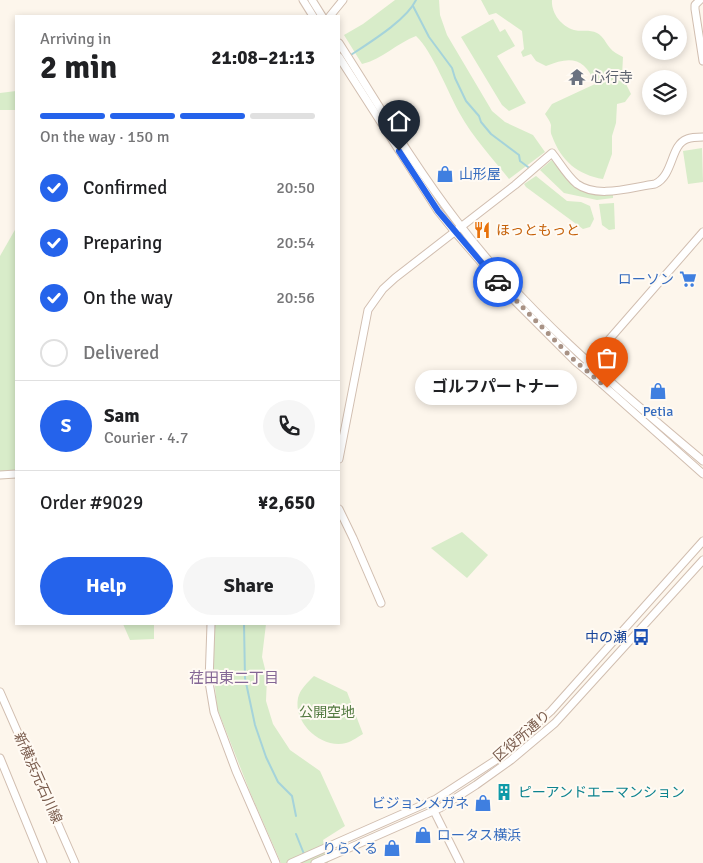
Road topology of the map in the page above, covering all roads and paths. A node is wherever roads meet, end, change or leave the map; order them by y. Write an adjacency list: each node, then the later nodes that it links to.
1 (303, 0): 5 (street)
2 (312, 0): 6 (street)
3 (343, 0): 7 (street)
4 (700, 0): 10 (street)
5 (312, 15)
6 (321, 15)
7 (331, 15)
8 (340, 45): 11 (street)
9 (340, 58): 11 (street)
10 (703, 61)
11 (352, 71): 13 (street); 14 (street)
12 (703, 137): 13 (street)
13 (461, 226): 14 (street); 16 (street)
14 (455, 232): 16 (street); 17 (street)
15 (703, 232): 16 (street)
16 (586, 366): 18 (street); 20 (street)
17 (340, 454)
18 (703, 461)
19 (15, 474): 21 (street)
20 (703, 474)
21 (0, 475)
22 (340, 511): 25 (street)
23 (703, 541): 29 (street, 区役所通り)
24 (703, 560): 30 (street, 区役所通り)
25 (381, 603)
26 (210, 625): 33 (street)
27 (0, 692): 32 (street, 新横浜元石川線)
28 (0, 758): 31 (street, 新横浜元石川線)
29 (430, 802): 30 (street); 34 (street, 区役所通り)
30 (434, 811): 35 (street, 区役所通り); 36 (street)
31 (43, 863)
32 (75, 863)
33 (276, 863)
34 (291, 863)
35 (314, 863)
36 (460, 863)

